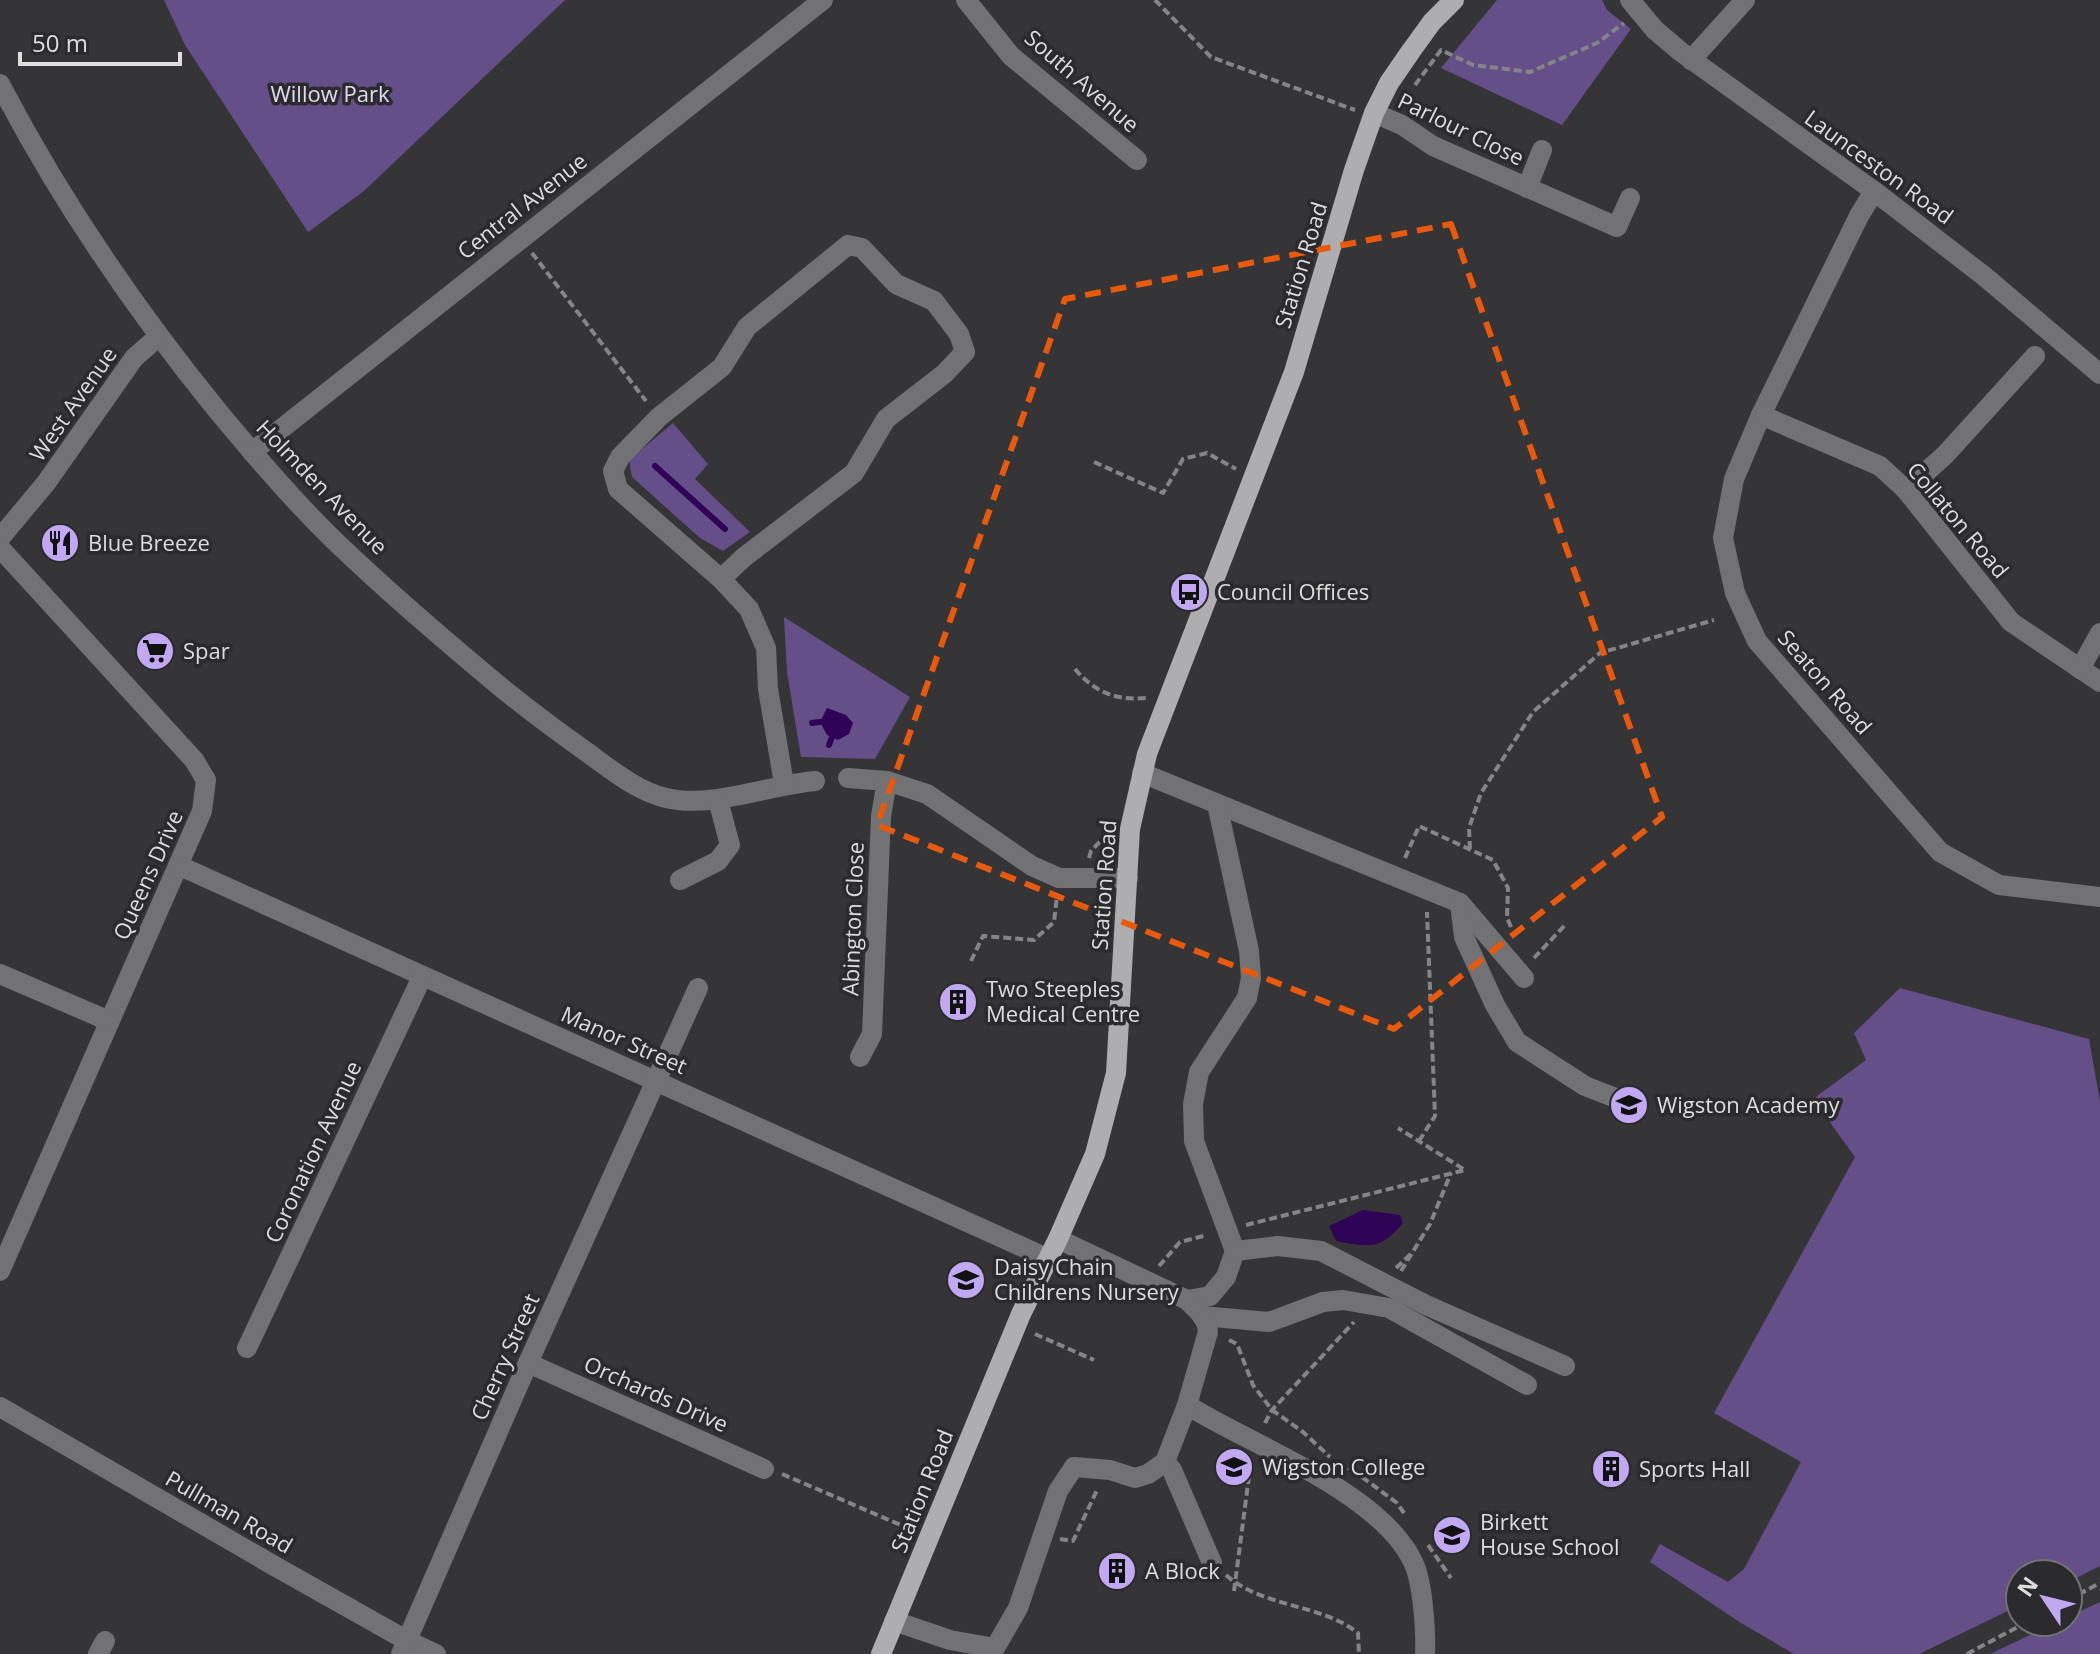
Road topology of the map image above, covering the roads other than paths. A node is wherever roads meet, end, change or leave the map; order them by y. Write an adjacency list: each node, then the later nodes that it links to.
1 (823, 0): 18 (street, Central Avenue)
2 (966, 0): 10 (street, South Avenue)
3 (1454, 0): 8 (main road, Station Road)
4 (1745, 0): 6 (street)
5 (1634, 6): 6 (street, Launceston Road)
6 (1691, 60): 12 (street, Launceston Road)
7 (0, 84): 14 (street, Holmden Avenue)
8 (1368, 112): 11 (street, Parlour Close); 26 (main road, Station Road)
9 (1542, 150): 11 (street, Parlour Close)
10 (1137, 160)
11 (1527, 188): 13 (street, Parlour Close)
12 (1874, 191): 16 (street, Launceston Road); 17 (street, Seaton Road)
13 (1630, 198)
14 (158, 337): 18 (street, Holmden Avenue); 20 (street, West Avenue)
15 (2035, 356): 19 (street)
16 (2100, 374)
17 (1761, 415): 19 (street, Collaton Road); 36 (street, Seaton Road)
18 (252, 452): 31 (street, Holmden Avenue)
19 (1906, 490): 24 (street, Collaton Road)
20 (0, 538)
21 (0, 548): 33 (street, Queens Drive)
22 (721, 579): 22 (street); 30 (street)
23 (2100, 633): 24 (street)
24 (2080, 669): 25 (street, Collaton Road)
25 (2100, 682)
26 (1142, 773): 32 (street); 34 (main road, Station Road)
27 (848, 778): 29 (street)
28 (815, 781): 30 (street, Holmden Avenue)
29 (887, 781): 34 (street); 43 (street, Abington Close)
30 (784, 784): 31 (street, Holmden Avenue)
31 (718, 800): 35 (street)
32 (1217, 804): 37 (street); 47 (street)
33 (180, 866): 39 (street, Manor Street); 42 (street, Queens Drive)
34 (1128, 878): 46 (main road, Station Road)
35 (680, 880)
36 (2100, 897)
37 (1460, 903): 40 (street); 45 (street)
38 (0, 974): 42 (street)
39 (422, 977): 44 (street, Manor Street); 52 (street, Coronation Avenue)
40 (1524, 978)
41 (698, 988): 44 (street, Cherry Street)
42 (109, 1021): 49 (street, Queens Drive)
43 (860, 1057)
44 (656, 1080): 48 (street, Manor Street); 53 (street, Cherry Street)
45 (1626, 1102)
46 (1058, 1239): 48 (main road, Station Road); 50 (street)
47 (1235, 1251): 50 (street); 54 (street)
48 (1049, 1259): 61 (main road, Station Road)
49 (0, 1271)
50 (1187, 1300): 51 (street)
51 (1202, 1316): 55 (street); 56 (street)
52 (247, 1348)
53 (528, 1363): 59 (street, Orchards Drive); 62 (street, Cherry Street)
54 (1565, 1366)
55 (1527, 1385)
56 (1187, 1405): 58 (street); 66 (street)
57 (0, 1407): 62 (street, Pullman Road)
58 (1165, 1462): 60 (street); 63 (street)
59 (764, 1469)
60 (1212, 1563)
61 (894, 1621): 63 (street); 65 (main road, Station Road)
62 (404, 1647): 64 (street, Pullman Road)
63 (994, 1651)
64 (436, 1654)
65 (881, 1654)
66 (1425, 1654)

